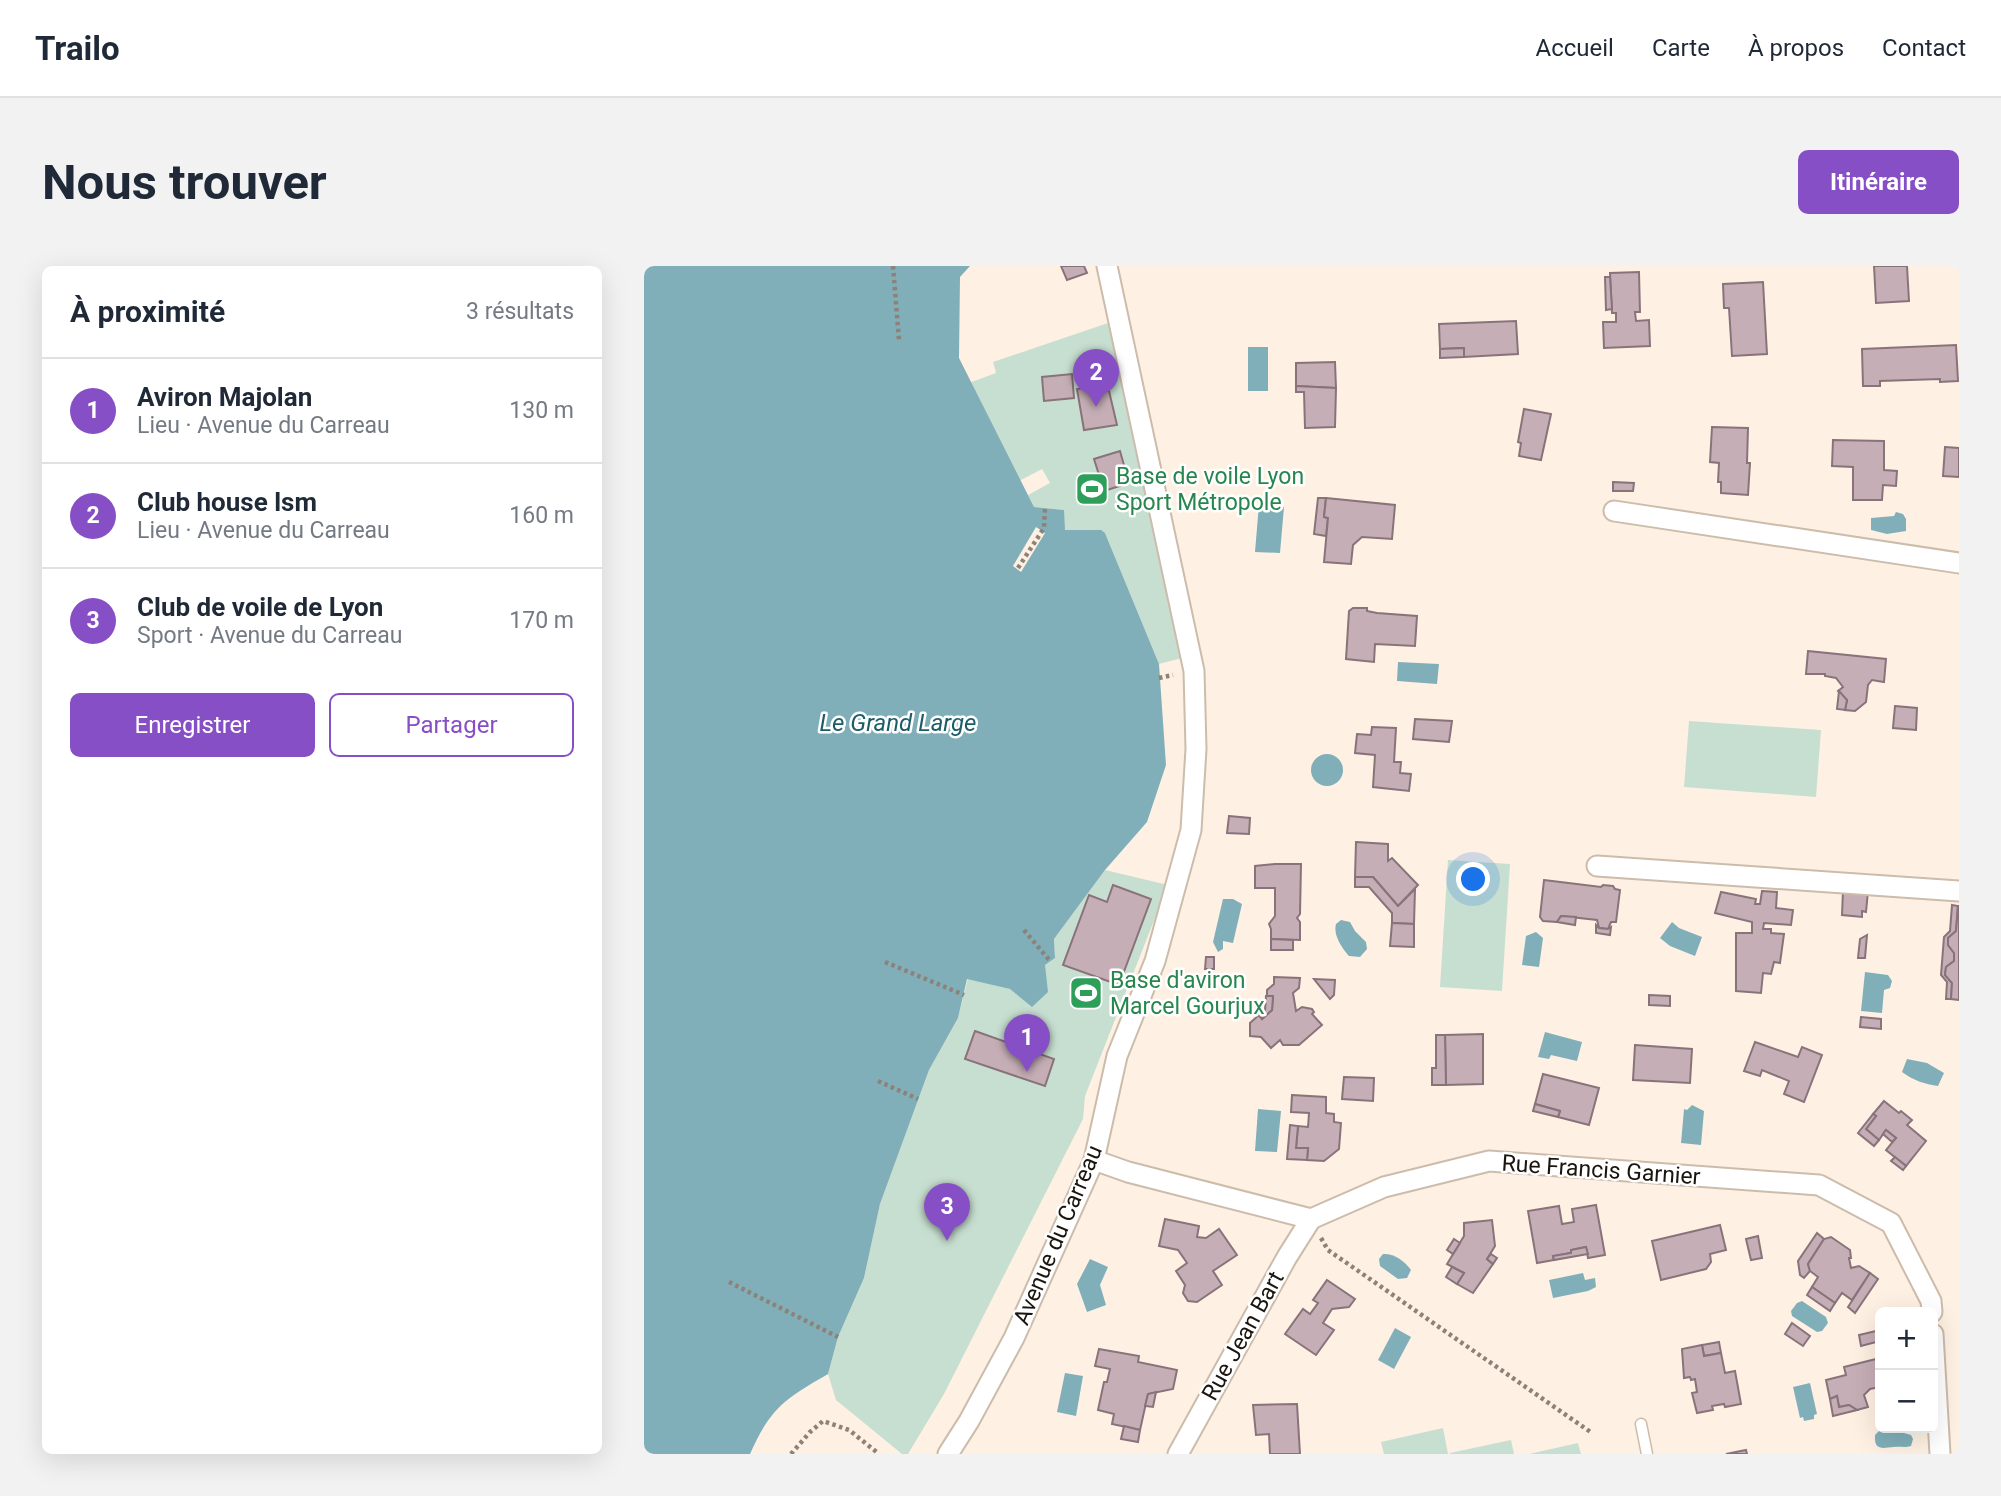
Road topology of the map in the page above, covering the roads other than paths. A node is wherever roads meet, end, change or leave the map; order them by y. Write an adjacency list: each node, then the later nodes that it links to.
1 (1107, 266): 6 (street, Avenue du Carreau)
2 (1614, 511): 3 (street)
3 (1959, 563)
4 (1597, 866): 5 (street)
5 (1959, 891)
6 (1094, 1160): 7 (street); 11 (street, Avenue du Carreau)
7 (1311, 1219): 8 (street, Rue Francis Garnier); 12 (street, Rue Jean Bart)
8 (1931, 1307)
9 (1935, 1370): 14 (street)
10 (1641, 1424): 13 (lane)
11 (948, 1454)
12 (1178, 1454)
13 (1647, 1454)
14 (1940, 1454)

